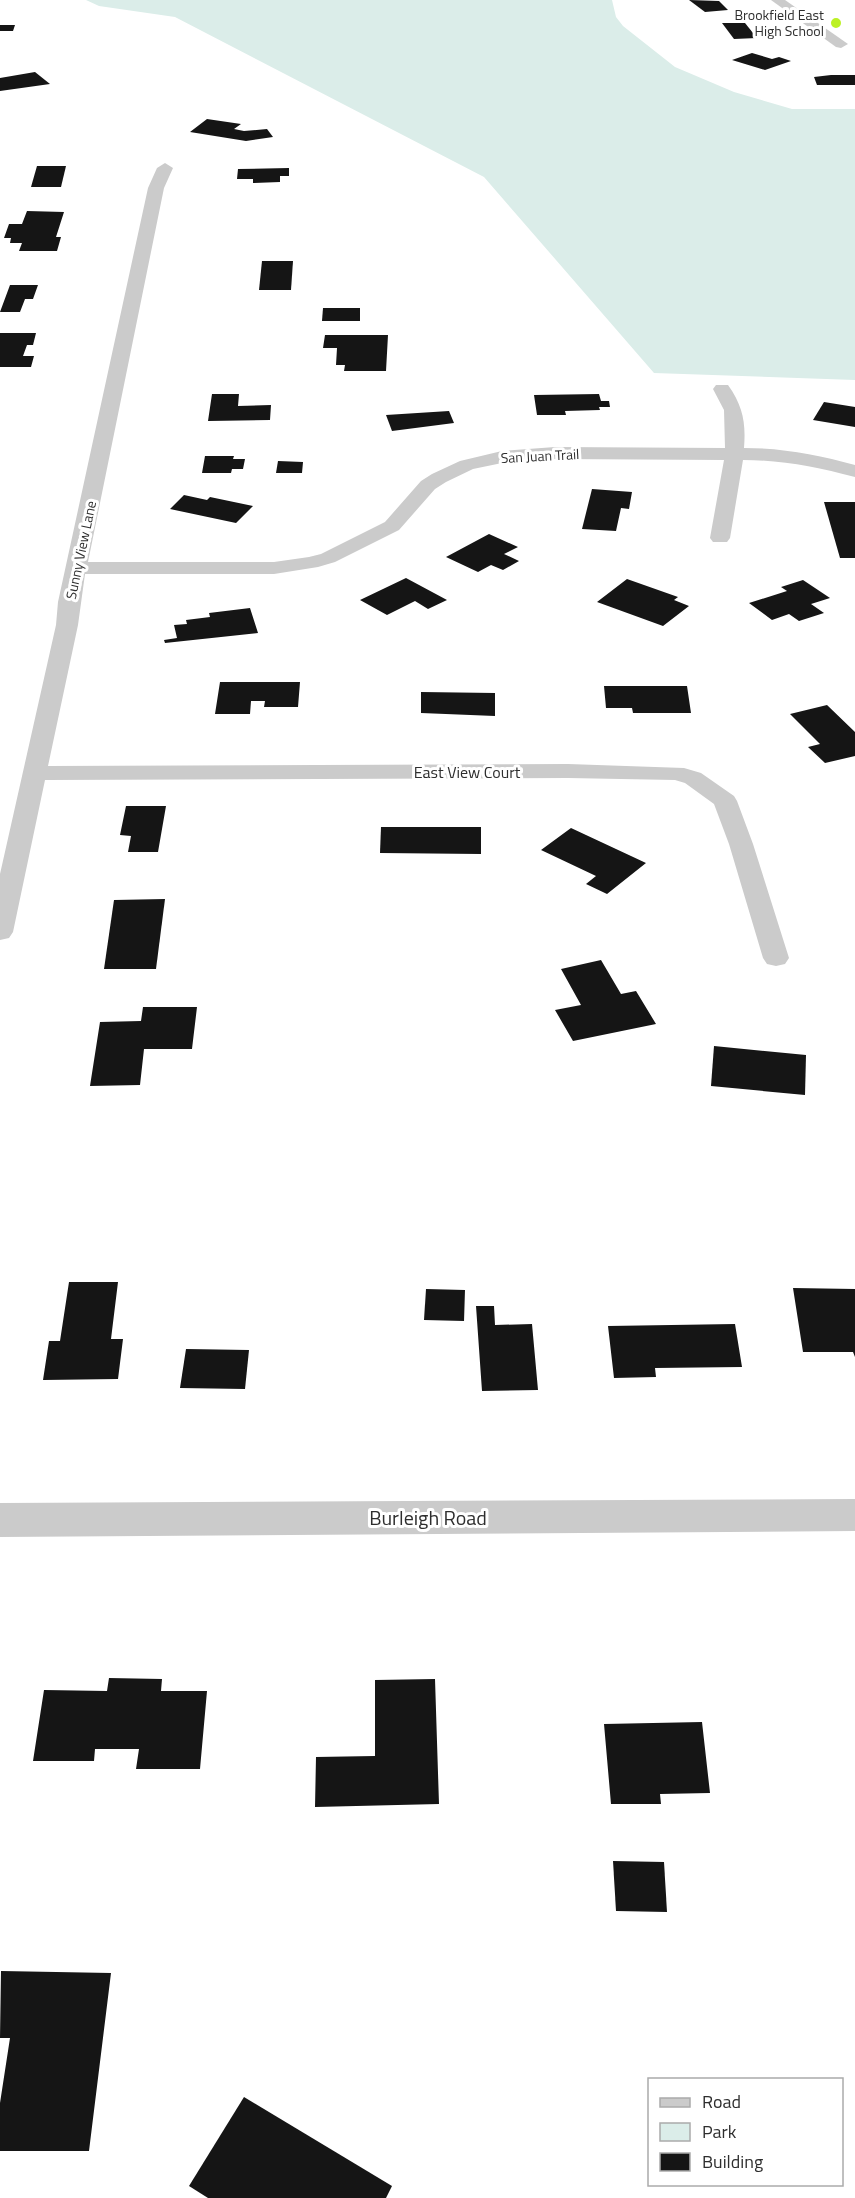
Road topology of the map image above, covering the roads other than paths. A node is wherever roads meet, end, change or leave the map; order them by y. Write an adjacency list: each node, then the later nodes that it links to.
1 (777, 0): 2 (street)
2 (841, 44)
3 (165, 168): 8 (street, Sunny View Lane)
4 (722, 389): 5 (street)
5 (734, 452): 6 (street, San Juan Trail); 7 (street); 8 (street, San Juan Trail)
6 (855, 471)
7 (720, 538)
8 (77, 568): 9 (street, Sunny View Lane)
9 (35, 773): 10 (street, Sunny View Lane); 11 (street, East View Court)
10 (0, 932)
11 (776, 958)
12 (855, 1515): 13 (street, Burleigh Road)
13 (0, 1520)

